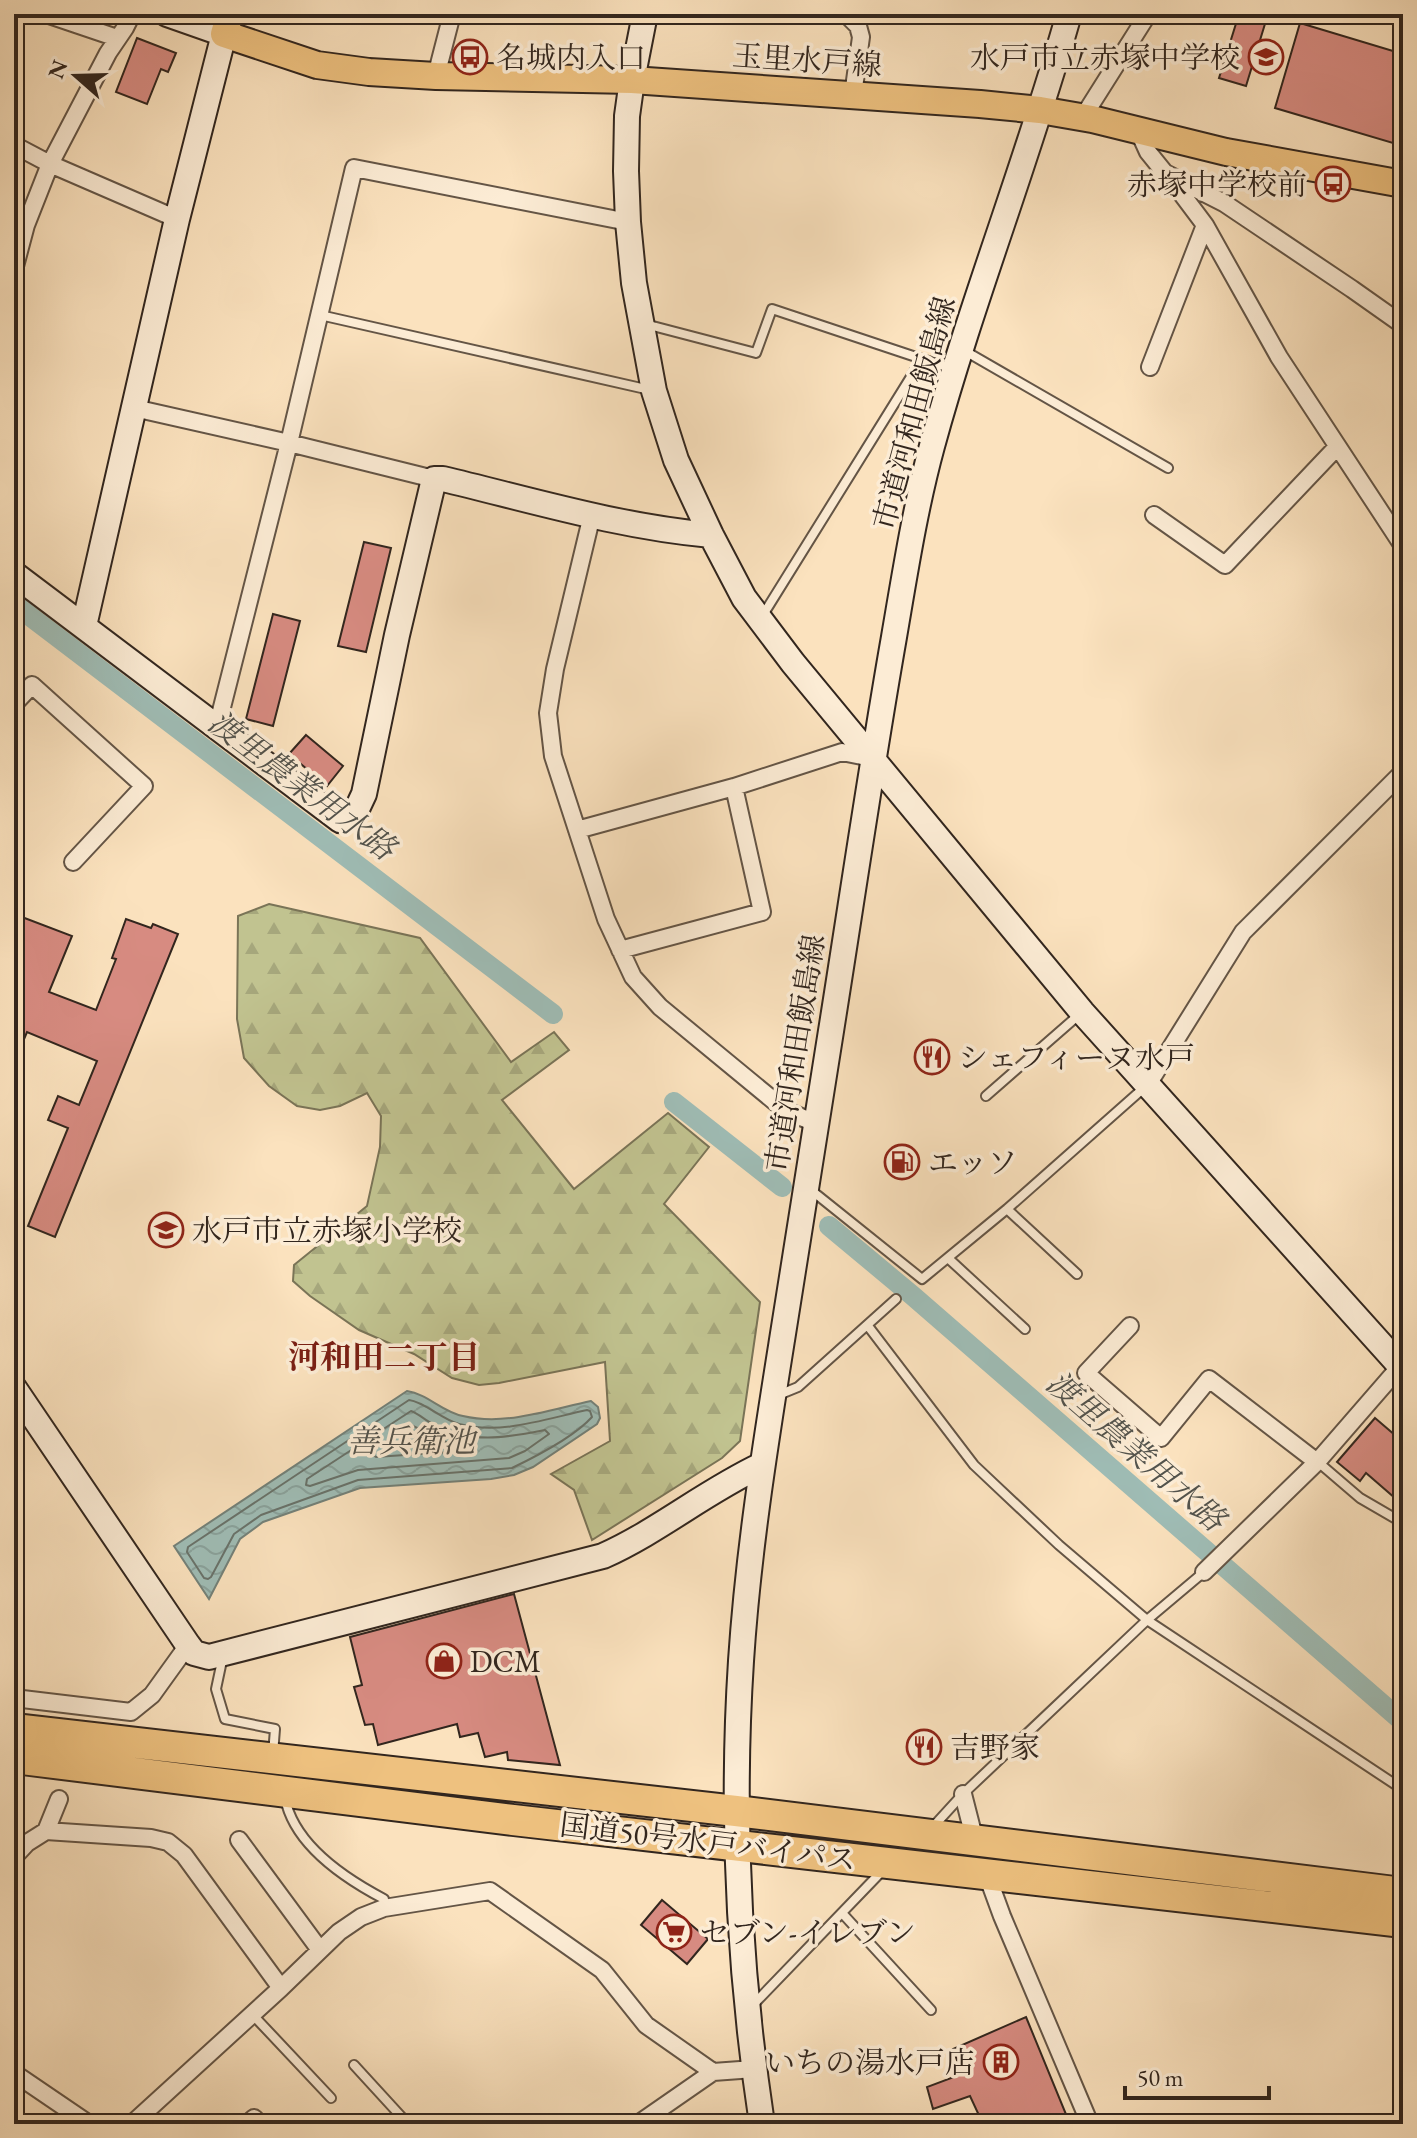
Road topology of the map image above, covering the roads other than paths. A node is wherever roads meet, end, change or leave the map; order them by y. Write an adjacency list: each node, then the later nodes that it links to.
1 (46, 14): 10 (street)
2 (132, 14): 10 (street)
3 (167, 14): 9 (street)
4 (452, 14): 11 (street)
5 (645, 14): 12 (street)
6 (846, 14): 13 (street)
7 (1069, 14): 14 (street, 市道河和田飯島線)
8 (1148, 14): 15 (street)
9 (227, 24): 11 (main road, 玉里水戸線); 21 (street)
10 (117, 38): 18 (street)
11 (436, 76): 12 (main road, 玉里水戸線)
12 (632, 80): 13 (main road, 玉里水戸線); 22 (street)
13 (853, 95): 14 (main road, 玉里水戸線)
14 (1040, 110): 15 (main road, 玉里水戸線); 29 (street, 市道河和田飯島線)
15 (1083, 117): 16 (main road, 玉里水戸線)
16 (1138, 130): 19 (street); 20 (main road, 玉里水戸線)
17 (14, 145): 18 (street)
18 (50, 164): 21 (street); 24 (street)
19 (1165, 173): 23 (street); 27 (street)
20 (1403, 184)
21 (177, 219): 32 (street)
22 (628, 222): 25 (street); 26 (street)
23 (1205, 225): 30 (street); 34 (street)
24 (14, 270)
25 (319, 315): 31 (lane); 33 (street)
26 (641, 322): 28 (lane); 31 (street)
27 (1403, 325)
28 (922, 359): 29 (lane); 42 (lane)
29 (958, 359): 35 (lane); 46 (street, 市道河和田飯島線)
30 (1150, 367)
31 (654, 391): 39 (street)
32 (134, 408): 33 (street); 43 (street)
33 (289, 443): 36 (street); 45 (street)
34 (1337, 447): 38 (street); 40 (street)
35 (1168, 468)
36 (434, 479): 37 (street); 45 (street)
37 (592, 515): 39 (street); 49 (street)
38 (1154, 515)
39 (711, 535): 42 (street)
40 (1403, 546)
41 (14, 574): 43 (street)
42 (760, 619): 46 (street)
43 (84, 626): 45 (street)
44 (14, 704): 50 (street)
45 (217, 727)
46 (873, 758): 48 (street); 52 (street); 55 (street, 市道河和田飯島線)
47 (1403, 772): 53 (street)
48 (734, 787): 49 (street); 51 (street)
49 (577, 830): 51 (street)
50 (73, 862)
51 (620, 950): 55 (street)
52 (1082, 1012): 53 (street); 54 (lane)
53 (1147, 1086): 57 (lane); 64 (street)
54 (986, 1096)
55 (817, 1124): 56 (street, 市道河和田飯島線)
56 (807, 1187): 58 (lane); 66 (street, 市道河和田飯島線)
57 (1007, 1209): 58 (lane); 59 (lane)
58 (949, 1259): 63 (lane)
59 (1077, 1274)
60 (896, 1299): 61 (lane)
61 (868, 1326): 66 (lane); 71 (lane)
62 (1130, 1326): 67 (street)
63 (1025, 1329)
64 (1402, 1366): 67 (street)
65 (14, 1388): 72 (street)
66 (773, 1397): 68 (street, 市道河和田飯島線)
67 (1317, 1462): 69 (lane); 70 (street)
68 (762, 1465): 73 (street); 83 (street, 市道河和田飯島線)
69 (1403, 1523)
70 (1204, 1572): 71 (lane)
71 (1147, 1620): 80 (lane); 81 (lane)
72 (188, 1645): 73 (street); 74 (street)
73 (224, 1653): 78 (lane)
74 (14, 1698)
75 (14, 1729): 77 (highway, 国道50号水戸バイパス)
76 (14, 1758): 77 (highway, 国道50号水戸バイパス)
77 (136, 1758): 78 (highway, 国道50号水戸バイパス); 79 (highway, 国道50号水戸バイパス)
78 (273, 1759): 83 (highway, 国道50号水戸バイパス)
79 (283, 1790): 88 (highway, 国道50号水戸バイパス); 93 (lane)
80 (1403, 1792)
81 (963, 1794): 86 (lane); 87 (street)
82 (59, 1799): 84 (street)
83 (736, 1811): 86 (highway, 国道50号水戸バイパス); 88 (street, 市道河和田飯島線)
84 (46, 1831): 89 (street); 97 (street)
85 (239, 1840): 96 (street)
86 (919, 1840): 87 (highway, 国道50号水戸バイパス)
87 (975, 1841): 92 (highway, 国道50号水戸バイパス)
88 (737, 1846): 90 (highway, 国道50号水戸バイパス); 98 (street, 市道河和田飯島線)
89 (14, 1857)
90 (895, 1859): 91 (highway, 国道50号水戸バイパス); 94 (lane)
91 (987, 1875): 95 (highway, 国道50号水戸バイパス); 113 (street)
92 (1403, 1893)
93 (384, 1908): 96 (street); 103 (street)
94 (842, 1913): 98 (lane); 99 (lane)
95 (1403, 1922)
96 (320, 1950): 97 (street)
97 (281, 1988): 100 (street)
98 (748, 2009): 102 (street, 市道河和田飯島線)
99 (931, 2010)
100 (252, 2014): 105 (lane); 107 (street)
101 (354, 2065): 110 (lane)
102 (754, 2069): 103 (street); 112 (street, 市道河和田飯島線)
103 (713, 2072): 111 (street)
104 (14, 2073): 106 (street)
105 (331, 2098)
106 (89, 2124)
107 (132, 2124)
108 (247, 2124): 109 (street)
109 (260, 2124)
110 (408, 2124)
111 (638, 2124)
112 (762, 2124)
113 (1090, 2124)

